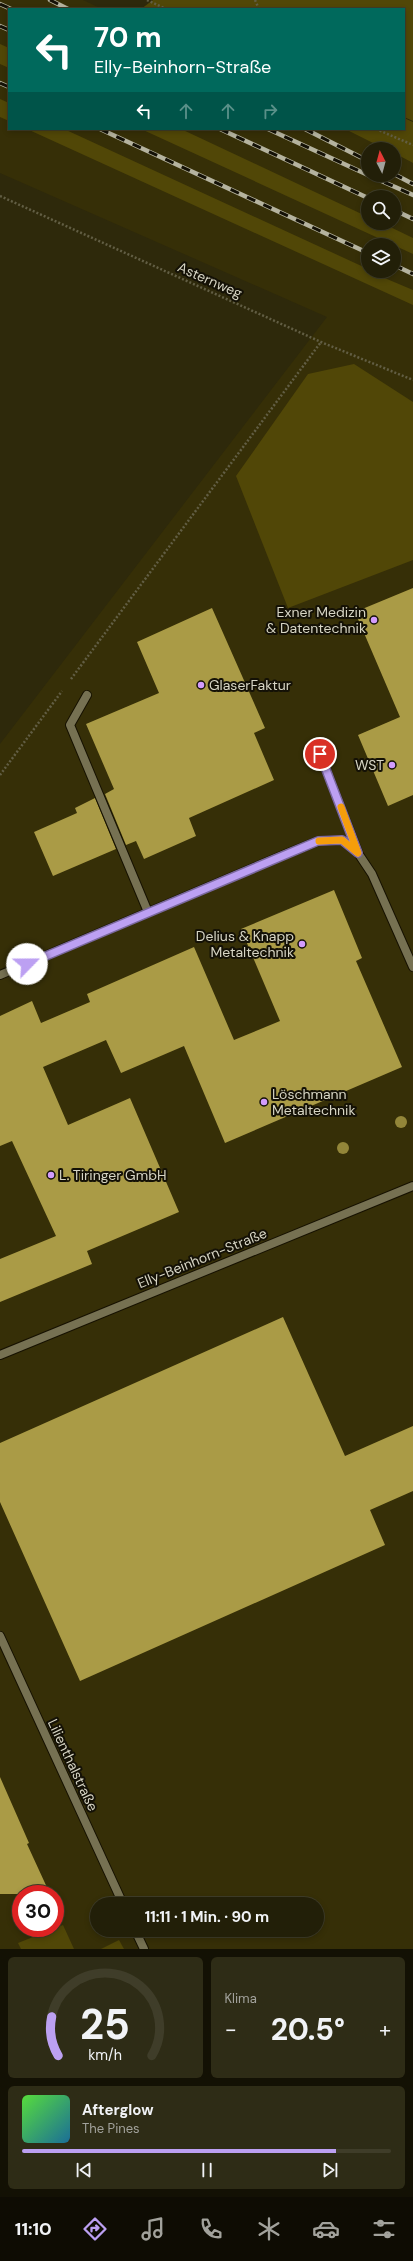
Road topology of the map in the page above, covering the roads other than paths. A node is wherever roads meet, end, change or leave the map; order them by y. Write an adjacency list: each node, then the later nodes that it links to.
1 (87, 695): 4 (street)
2 (320, 754): 3 (street)
3 (358, 853): 4 (street); 5 (street)
4 (148, 912): 6 (street)
5 (413, 967)
6 (0, 975)
7 (413, 1186): 8 (street, Elly-Beinhorn-Straße)
8 (0, 1355)
9 (0, 1636): 10 (street, Lilienthalstraße)
10 (120, 1897)
11 (138, 1937): 12 (street)
12 (144, 1949)

